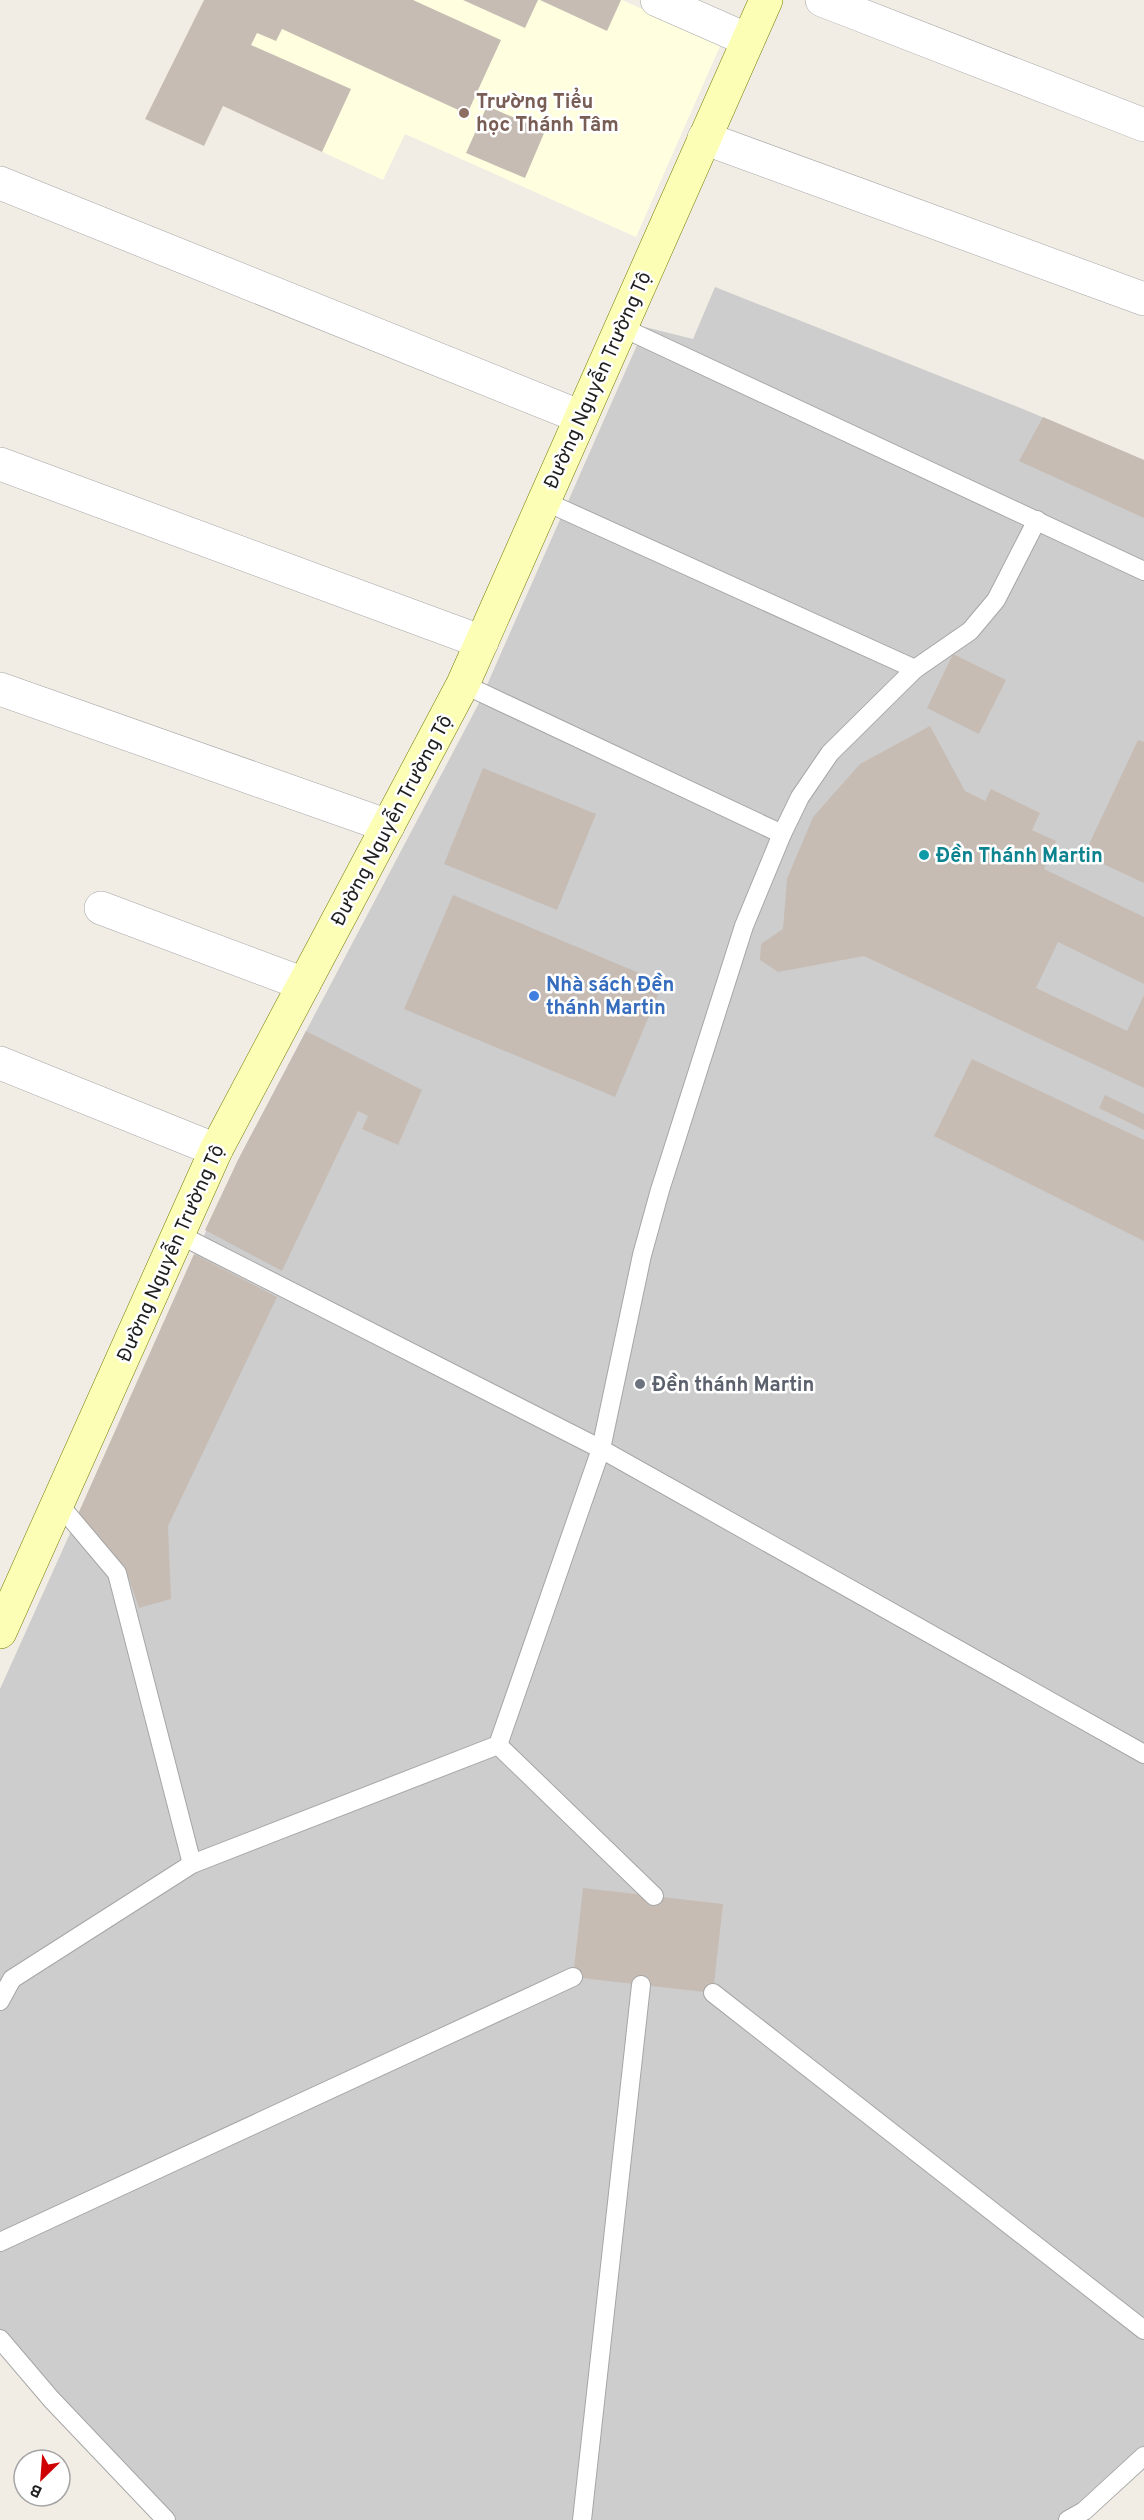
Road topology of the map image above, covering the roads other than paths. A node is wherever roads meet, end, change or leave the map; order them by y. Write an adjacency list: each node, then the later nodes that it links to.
1 (657, 0): 4 (street)
2 (766, 0): 4 (main road, Đường Nguyễn Trường Tộ)
3 (822, 0): 5 (street)
4 (748, 40): 6 (main road, Đường Nguyễn Trường Tộ)
5 (1144, 125)
6 (704, 138): 8 (street); 9 (main road, Đường Nguyễn Trường Tộ)
7 (0, 183): 10 (street)
8 (1144, 299)
9 (621, 327): 10 (main road, Đường Nguyễn Trường Tộ); 13 (lane)
10 (581, 417): 12 (main road, Đường Nguyễn Trường Tộ)
11 (0, 464): 15 (street)
12 (544, 501): 15 (main road, Đường Nguyễn Trường Tộ); 16 (lane)
13 (1037, 520): 14 (lane); 16 (lane)
14 (1144, 571)
15 (482, 642): 17 (main road, Đường Nguyễn Trường Tộ)
16 (915, 669): 20 (lane)
17 (463, 684): 19 (main road, Đường Nguyễn Trường Tộ); 20 (lane)
18 (0, 689): 19 (street)
19 (388, 826): 22 (main road, Đường Nguyễn Trường Tộ)
20 (782, 834): 26 (lane)
21 (101, 908): 22 (street)
22 (304, 984): 24 (main road, Đường Nguyễn Trường Tộ)
23 (0, 1063): 24 (street)
24 (216, 1150): 25 (main road, Đường Nguyễn Trường Tộ)
25 (178, 1234): 26 (lane); 27 (main road, Đường Nguyễn Trường Tộ)
26 (601, 1449): 29 (lane); 30 (lane)
27 (58, 1503): 28 (main road, Đường Nguyễn Trường Tộ); 31 (lane)
28 (0, 1632)
29 (498, 1745): 31 (lane); 32 (lane)
30 (1141, 1747)
31 (192, 1864): 36 (lane)
32 (654, 1896)
33 (573, 1977): 37 (lane)
34 (641, 1985): 42 (lane)
35 (713, 1993): 38 (lane)
36 (0, 2001)
37 (0, 2242)
38 (1144, 2330)
39 (0, 2339): 41 (lane)
40 (1144, 2456): 43 (lane)
41 (166, 2520)
42 (582, 2520)
43 (1068, 2520)

